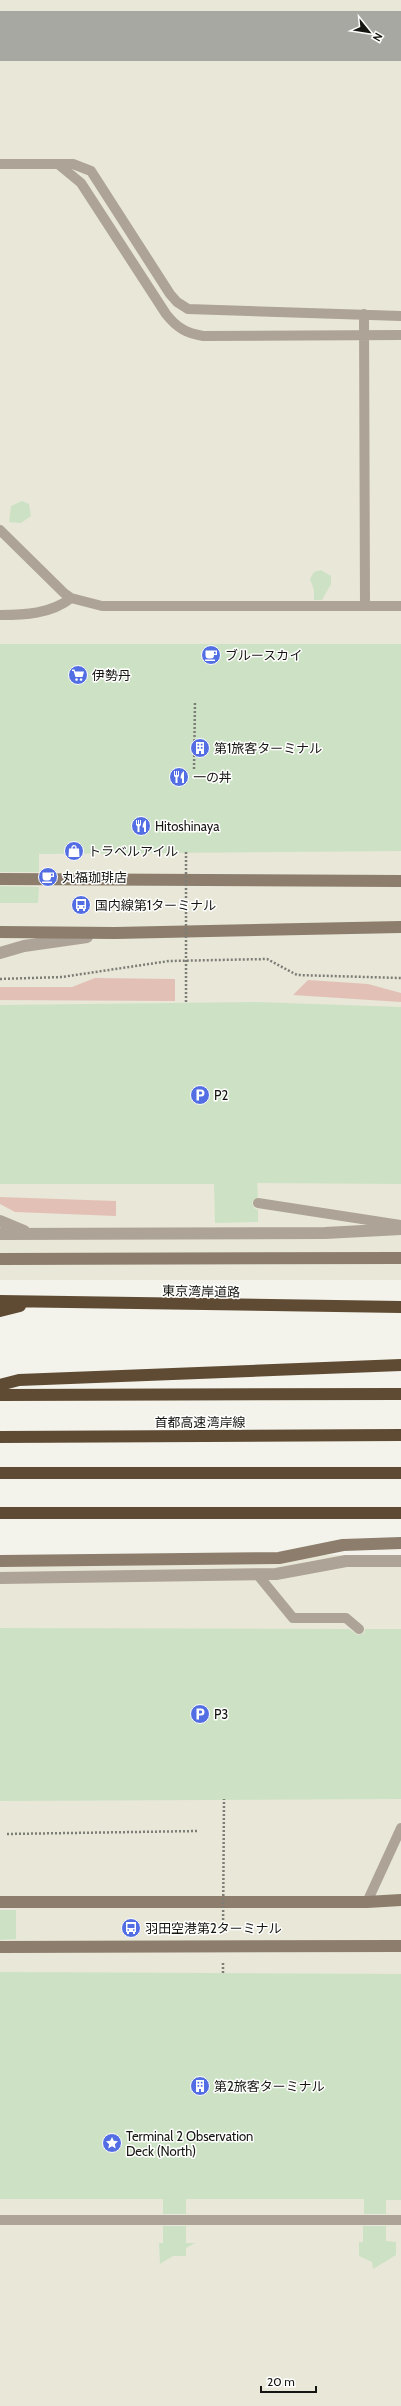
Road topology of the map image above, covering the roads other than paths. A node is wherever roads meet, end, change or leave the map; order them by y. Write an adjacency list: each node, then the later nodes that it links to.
1 (0, 164): 2 (lane)
2 (58, 164): 3 (lane); 6 (lane)
3 (364, 314): 4 (lane); 6 (lane)
4 (401, 316)
5 (401, 335): 6 (lane)
6 (364, 336): 9 (lane)
7 (0, 530): 8 (lane)
8 (71, 598): 9 (lane); 11 (lane)
9 (365, 606): 10 (lane)
10 (401, 606)
11 (0, 615)
12 (0, 879): 13 (street)
13 (401, 881)
14 (401, 926): 16 (street)
15 (2, 933): 16 (street)
16 (115, 933): 17 (street)
17 (0, 953)
18 (258, 1202): 20 (lane)
19 (0, 1221): 23 (street)
20 (401, 1225)
21 (401, 1228): 23 (street)
22 (0, 1234): 23 (street)
23 (34, 1234)
24 (0, 1258): 25 (street)
25 (401, 1258)
26 (0, 1301): 27 (highway, 東京湾岸道路)
27 (37, 1302): 28 (highway, 東京湾岸道路); 29 (highway)
28 (401, 1307)
29 (0, 1311)
30 (401, 1365): 31 (highway)
31 (0, 1385)
32 (401, 1394): 33 (highway)
33 (0, 1395)
34 (401, 1435): 35 (highway, 首都高速湾岸線)
35 (0, 1437)
36 (0, 1473): 37 (highway)
37 (401, 1474)
38 (401, 1512): 39 (highway)
39 (0, 1513)
40 (401, 1543): 41 (street)
41 (0, 1561)
42 (401, 1561): 43 (street)
43 (258, 1574): 44 (street); 45 (lane)
44 (0, 1578)
45 (359, 1629)
46 (401, 1828): 49 (lane)
47 (401, 1901): 49 (street)
48 (0, 1902): 49 (street)
49 (367, 1902)
50 (401, 1946): 51 (street, bridge)
51 (0, 1947)
52 (0, 2220): 53 (lane)
53 (401, 2220)

